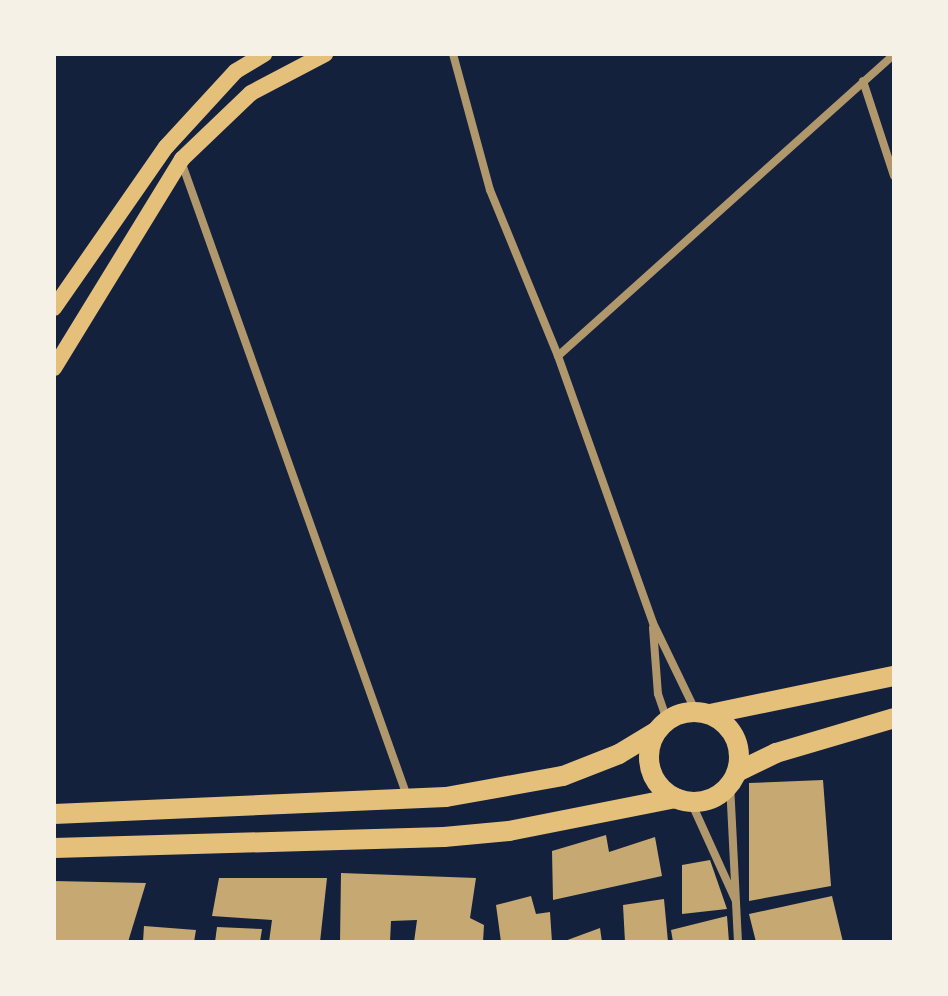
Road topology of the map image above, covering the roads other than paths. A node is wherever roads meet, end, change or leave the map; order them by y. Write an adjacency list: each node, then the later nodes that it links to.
1 (264, 54): 8 (main road)
2 (325, 54): 6 (main road)
3 (453, 54): 9 (street)
4 (894, 54): 5 (street)
5 (863, 81): 7 (street); 9 (street)
6 (181, 160): 10 (main road); 17 (street)
7 (894, 176)
8 (54, 308)
9 (558, 356): 11 (street)
10 (54, 368)
11 (653, 623): 13 (street); 15 (street)
12 (894, 676): 13 (main road)
13 (703, 713): 15 (main road); 16 (main road)
14 (894, 718): 16 (main road)
15 (662, 726): 17 (main road); 18 (main road)
16 (733, 778): 18 (main road); 21 (street)
17 (407, 798): 19 (main road)
18 (683, 800): 20 (main road); 21 (street)
19 (54, 814)
20 (54, 848)
21 (737, 904): 22 (street)
22 (738, 942)

